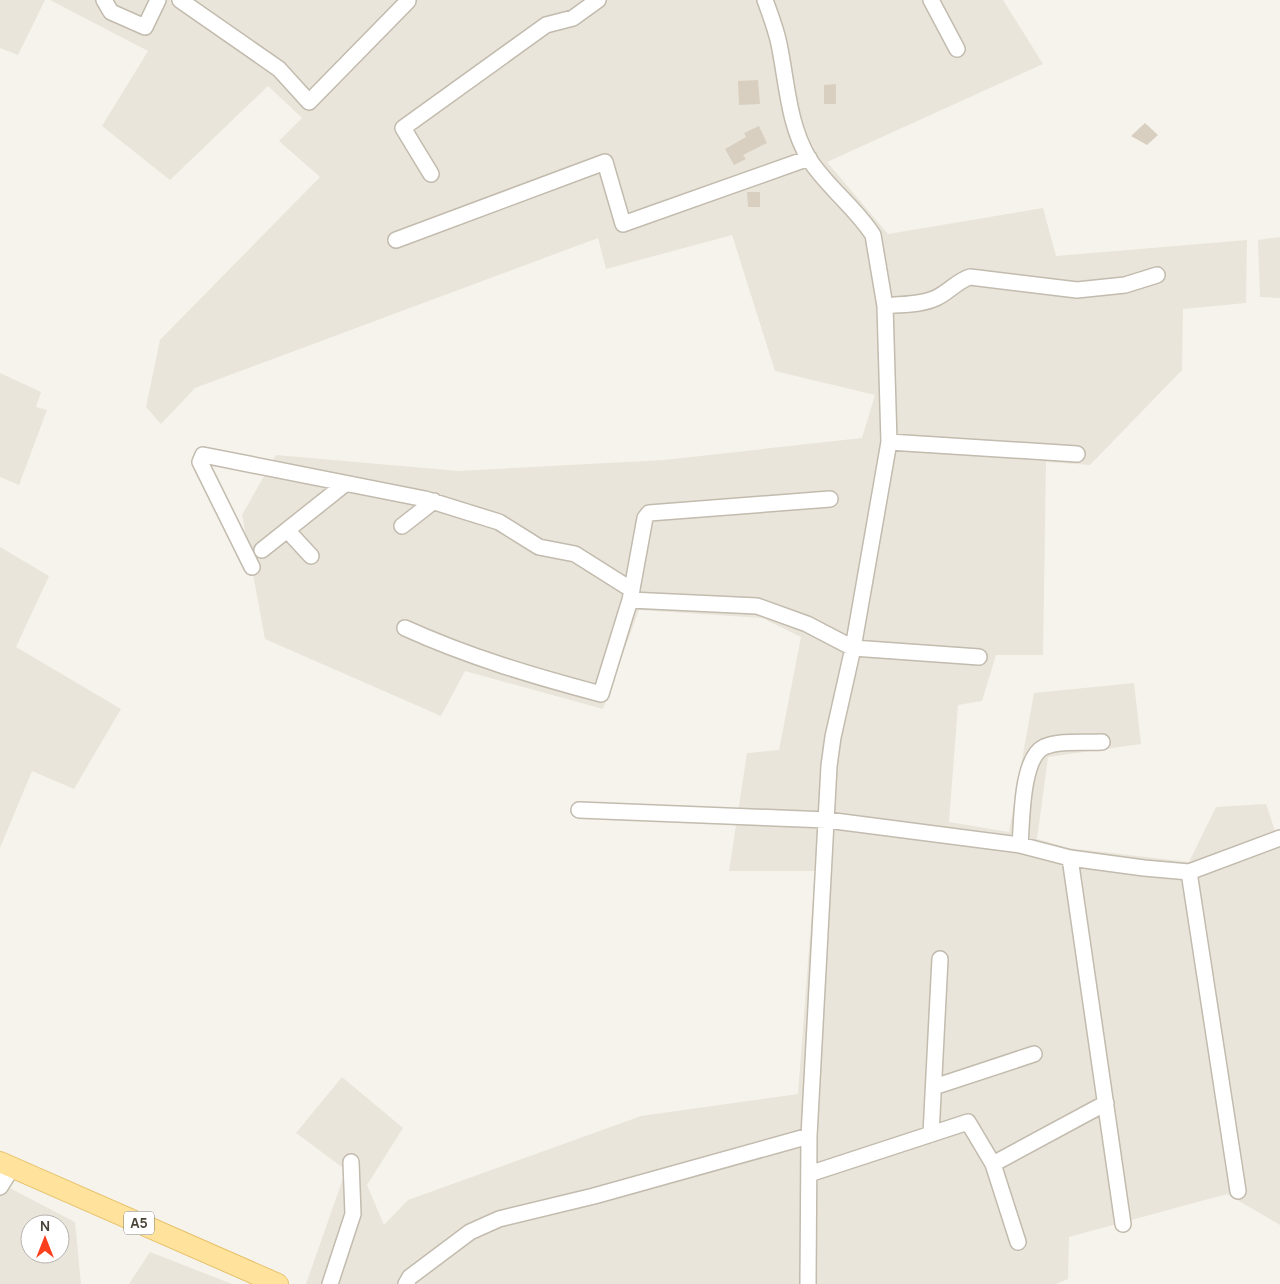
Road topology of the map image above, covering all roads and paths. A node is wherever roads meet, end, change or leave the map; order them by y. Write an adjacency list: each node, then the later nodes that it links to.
1 (104, 0): 2 (street)
2 (158, 0)
3 (180, 0): 7 (street)
4 (598, 0): 10 (street)
5 (765, 0): 9 (street)
6 (931, 0): 8 (street)
7 (408, 1)
8 (957, 49)
9 (809, 158): 11 (street); 13 (street)
10 (431, 174)
11 (396, 240)
12 (1157, 275): 13 (street)
13 (885, 306): 14 (street)
14 (889, 442): 15 (street); 26 (street)
15 (1077, 454)
16 (345, 484): 18 (street); 20 (street); 23 (street)
17 (830, 499): 24 (street)
18 (434, 501): 19 (street); 24 (street)
19 (402, 526)
20 (287, 530): 21 (street); 22 (street)
21 (262, 550)
22 (311, 556)
23 (252, 567)
24 (631, 595): 25 (street); 26 (street)
25 (405, 628)
26 (853, 648): 27 (street); 30 (street)
27 (979, 657)
28 (1102, 742): 32 (street)
29 (579, 810): 30 (street)
30 (827, 820): 32 (street); 40 (street)
31 (1280, 838): 34 (street)
32 (1020, 845): 33 (street)
33 (1070, 858): 34 (street); 38 (street)
34 (1189, 872): 46 (street)
35 (940, 959): 37 (street)
36 (1034, 1054): 37 (street)
37 (934, 1087): 39 (street)
38 (1106, 1103): 42 (street); 47 (street)
39 (931, 1134): 42 (street); 44 (street)
40 (809, 1136): 44 (street); 51 (street)
41 (351, 1162): 50 (street)
42 (993, 1164): 48 (street)
43 (6, 1165): 45 (street); 49 (main road, A5)
44 (808, 1174): 52 (street)
45 (0, 1187)
46 (1238, 1191)
47 (1123, 1224)
48 (1018, 1242)
49 (278, 1284)
50 (330, 1284)
51 (406, 1284)
52 (808, 1284)

